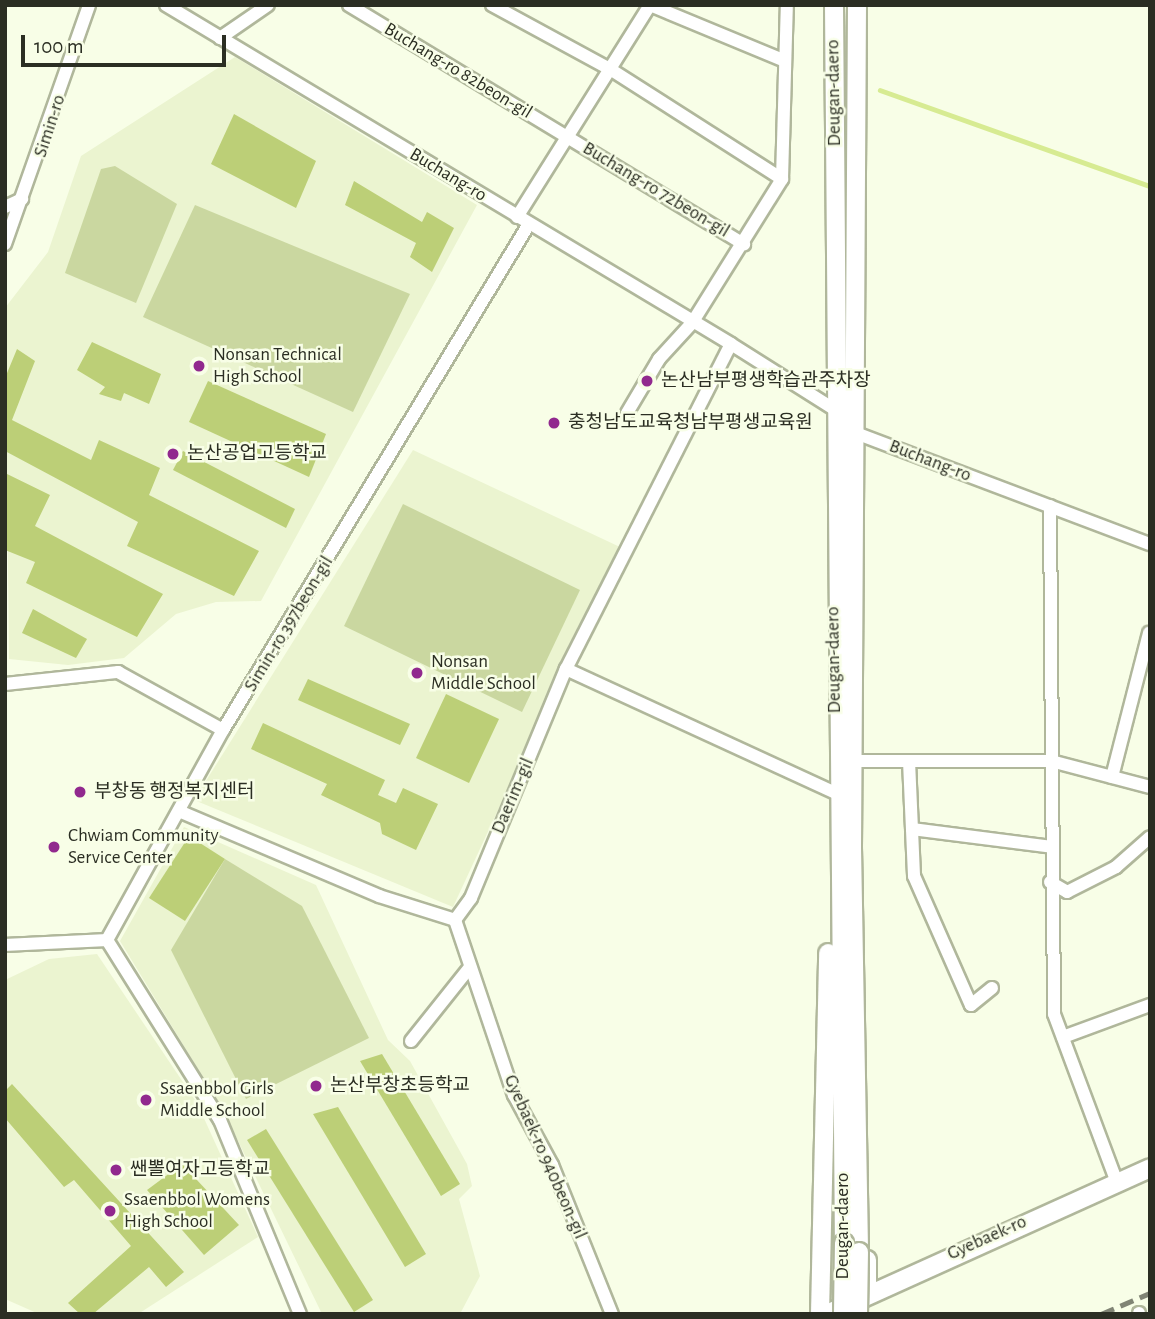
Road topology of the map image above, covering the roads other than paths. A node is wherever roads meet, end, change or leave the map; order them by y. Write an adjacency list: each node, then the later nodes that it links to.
1 (89, 5): 15 (street, Simin-ro)
2 (166, 5): 10 (street, Buchang-ro)
3 (268, 5): 10 (street)
4 (349, 5): 13 (street, Buchang-ro 82beon-gil)
5 (492, 5): 12 (street)
6 (650, 5): 11 (street); 12 (street)
7 (786, 5): 11 (street, Buchang-ro 72beon-gil)
8 (834, 5): 23 (street, Deugan-daero)
9 (858, 5): 25 (street, Deugan-daero)
10 (220, 38): 17 (street, Buchang-ro)
11 (785, 61): 14 (street, Buchang-ro 72beon-gil)
12 (610, 69): 13 (street); 14 (street)
13 (567, 136): 17 (street); 19 (street, Buchang-ro 72beon-gil)
14 (782, 178): 19 (street, Buchang-ro 72beon-gil)
15 (22, 199): 16 (street); 20 (street, Simin-ro)
16 (5, 207)
17 (517, 217): 18 (street, Buchang-ro)
18 (529, 224): 21 (street, Buchang-ro); 31 (street, Simin-ro 397beon-gil)
19 (744, 243): 21 (street, Buchang-ro 72beon-gil)
20 (5, 244)
21 (692, 323): 22 (street, Buchang-ro); 24 (street, Buchang-ro 72beon-gil)
22 (731, 344): 23 (street, Buchang-ro); 29 (street)
23 (837, 411): 25 (street, Buchang-ro); 37 (street, Deugan-daero)
24 (627, 413)
25 (853, 432): 26 (street, Buchang-ro); 32 (street, Deugan-daero)
26 (1050, 506): 27 (street, Buchang-ro); 34 (street)
27 (1150, 544)
28 (1149, 634): 35 (street)
29 (566, 669): 37 (street); 44 (street, Daerim-gil)
30 (5, 684): 31 (street)
31 (223, 730): 38 (street, Simin-ro 397beon-gil)
32 (852, 761): 33 (street); 42 (street, Deugan-daero)
33 (909, 761): 34 (street); 39 (street)
34 (1051, 761): 35 (street); 41 (street)
35 (1112, 777): 36 (street)
36 (1150, 787)
37 (836, 793): 42 (street, Deugan-daero)
38 (179, 811): 44 (street); 45 (street, Simin-ro 397beon-gil)
39 (912, 829): 41 (street); 48 (street)
40 (1150, 837): 43 (street)
41 (1052, 847): 43 (street)
42 (844, 848): 54 (street, Deugan-daero); 55 (street); 58 (street)
43 (1051, 883): 50 (street)
44 (455, 920): 47 (street, Gyebaek-ro 940beon-gil)
45 (107, 940): 46 (street); 56 (street)
46 (5, 945)
47 (470, 967): 51 (street); 57 (street, Gyebaek-ro 940beon-gil)
48 (992, 988)
49 (1150, 1005): 50 (street)
50 (1063, 1037): 53 (street)
51 (411, 1041)
52 (1150, 1168): 53 (street, Gyebaek-ro)
53 (1116, 1180): 55 (street, Gyebaek-ro)
54 (851, 1247): 60 (street, Deugan-daero, bridge); 61 (street, Deugan-daero, bridge)
55 (867, 1292): 59 (street, Gyebaek-ro)
56 (300, 1314)
57 (612, 1314)
58 (820, 1314)
59 (827, 1314)
60 (843, 1314)
61 (858, 1314)

